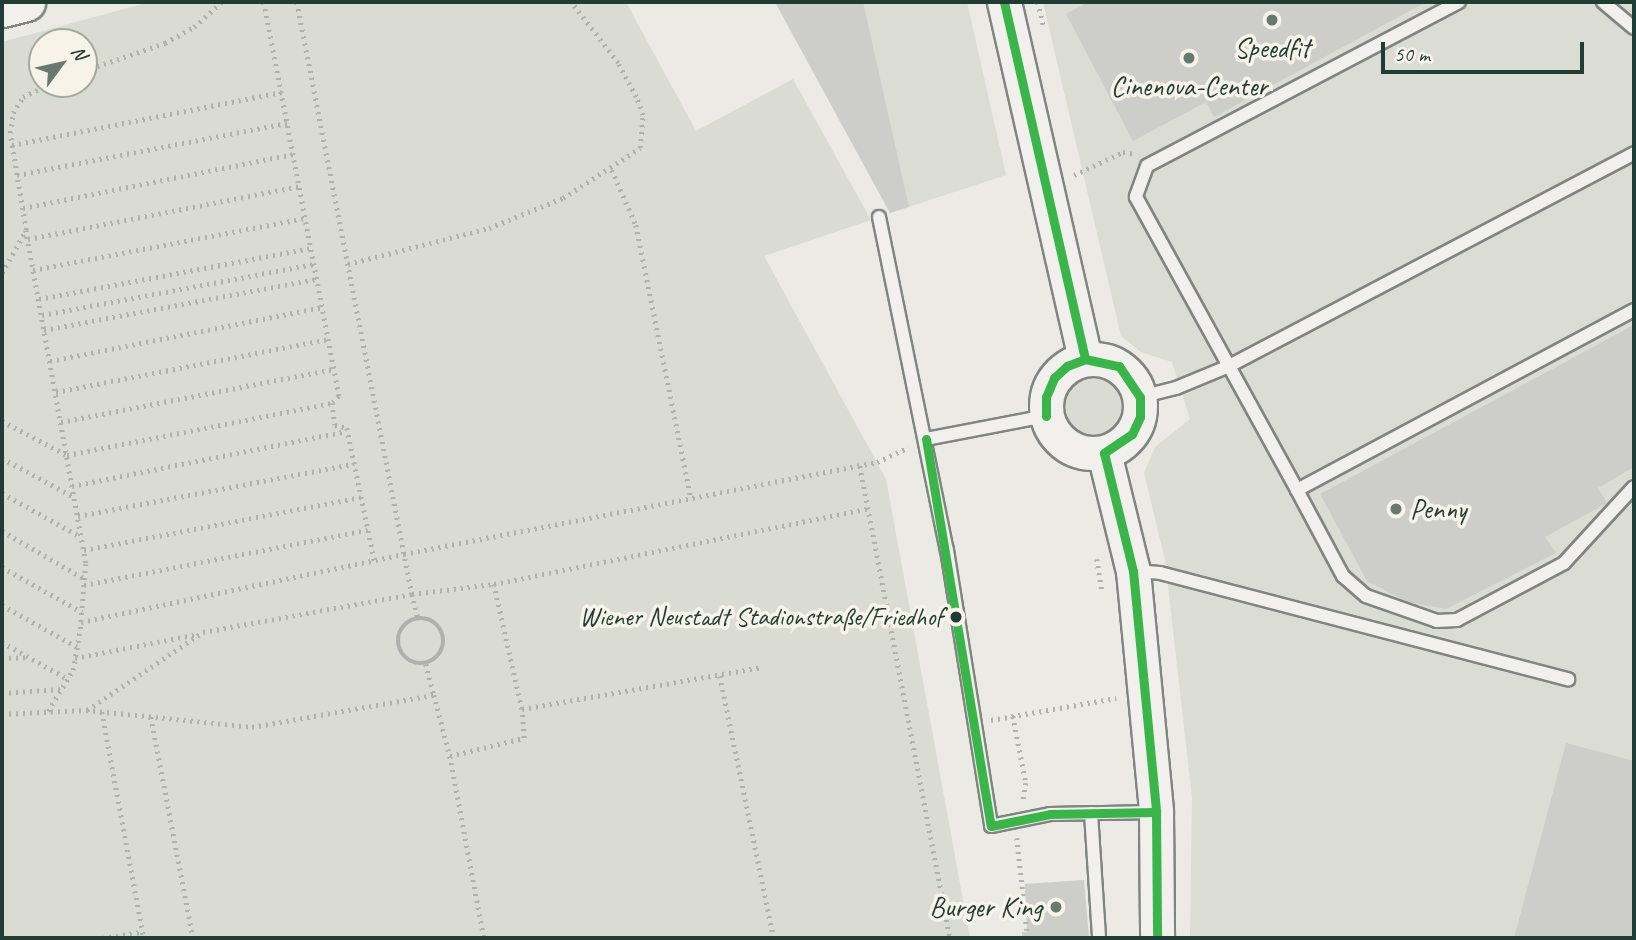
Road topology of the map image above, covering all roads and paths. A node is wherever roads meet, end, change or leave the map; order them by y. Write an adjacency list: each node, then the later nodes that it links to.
1 (26, 2): 9 (main road)
2 (222, 2): 11 (path)
3 (264, 2): 12 (path)
4 (297, 2): 30 (path)
5 (571, 2): 19 (path)
6 (1004, 2): 40 (street)
7 (1459, 2): 18 (lane)
8 (1604, 2): 10 (lane)
9 (2, 8)
10 (1634, 28)
11 (98, 66)
12 (282, 92): 14 (path); 15 (path)
13 (28, 94): 15 (path)
14 (287, 123): 17 (path); 20 (path)
15 (12, 145): 20 (path)
16 (1634, 153): 42 (lane)
17 (293, 154): 22 (path); 23 (path)
18 (1147, 166): 21 (path); 42 (lane)
19 (612, 170): 30 (path); 63 (path)
20 (17, 175): 23 (path)
21 (1074, 175)
22 (300, 186): 25 (path); 27 (path)
23 (23, 208): 26 (path)
24 (879, 217): 51 (lane)
25 (305, 218): 28 (path); 31 (path)
26 (26, 230): 27 (path); 32 (path)
27 (28, 239): 31 (path)
28 (311, 248): 29 (path); 34 (path)
29 (314, 264): 33 (path); 37 (path)
30 (348, 264): 70 (path)
31 (33, 270): 34 (path)
32 (2, 273)
33 (317, 279): 35 (path); 38 (path)
34 (38, 299): 37 (path)
35 (322, 307): 39 (path); 41 (path)
36 (1634, 310): 59 (lane)
37 (42, 314): 38 (path)
38 (44, 330): 41 (path)
39 (328, 339): 43 (path); 44 (path)
40 (1085, 359): 45 (street); 47 (street)
41 (50, 361): 44 (path)
42 (1229, 366): 45 (lane); 59 (lane)
43 (334, 369): 46 (path); 49 (path)
44 (55, 392): 49 (path)
45 (1140, 397): 52 (street)
46 (332, 403): 50 (path); 53 (path)
47 (1046, 416): 51 (lane); 52 (street)
48 (2, 421): 53 (path)
49 (61, 422): 53 (path)
50 (347, 431): 55 (path); 57 (path)
51 (926, 439): 56 (path); 102 (lane)
52 (1104, 453): 73 (street)
53 (67, 455): 57 (path)
54 (2, 458): 62 (path)
55 (354, 464): 61 (path); 65 (path)
56 (860, 466): 63 (path); 64 (path)
57 (72, 486): 62 (path)
58 (1634, 487): 59 (lane)
59 (1297, 490)
60 (2, 493): 68 (path)
61 (361, 497): 66 (path); 69 (path)
62 (75, 498): 65 (path)
63 (691, 498): 70 (path)
64 (867, 509): 75 (path); 112 (path)
65 (78, 516): 68 (path)
66 (368, 530): 71 (path); 74 (path)
67 (2, 531): 74 (path)
68 (81, 537): 69 (path)
69 (84, 550): 74 (path)
70 (404, 554): 71 (path); 76 (path)
71 (375, 563): 80 (path)
72 (2, 567): 78 (path)
73 (1133, 571): 91 (lane); 104 (street)
74 (85, 582): 78 (path)
75 (494, 584): 76 (path); 96 (path)
76 (412, 594): 79 (path); 81 (path)
77 (2, 605): 83 (path)
78 (82, 612): 80 (path)
79 (418, 618): 87 (path); 87 (path)
80 (81, 622): 83 (path)
81 (206, 632): 86 (path); 97 (path)
82 (2, 642): 84 (path)
83 (77, 647): 86 (path)
84 (28, 657): 85 (path); 90 (path)
85 (2, 658)
86 (75, 658): 90 (path)
87 (426, 664): 94 (path)
88 (762, 667): 89 (path)
89 (720, 676): 96 (path); 111 (path)
90 (68, 679): 92 (path)
91 (1568, 679)
92 (61, 689): 93 (path); 98 (path)
93 (2, 692)
94 (434, 695): 101 (path); 103 (path)
95 (1116, 698): 102 (path)
96 (523, 709): 103 (path)
97 (86, 710): 98 (path); 99 (path)
98 (47, 712): 100 (path)
99 (102, 712): 101 (path); 106 (path)
100 (2, 714)
101 (151, 717): 109 (path)
102 (976, 723): 105 (lane)
103 (450, 756): 110 (path)
104 (1156, 812): 105 (lane); 114 (street)
105 (1091, 813): 113 (lane)
106 (143, 932): 107 (path); 108 (path)
107 (102, 938)
108 (144, 938)
109 (193, 938)
110 (484, 938)
111 (774, 938)
112 (950, 938)
113 (1099, 938)
114 (1157, 938)

